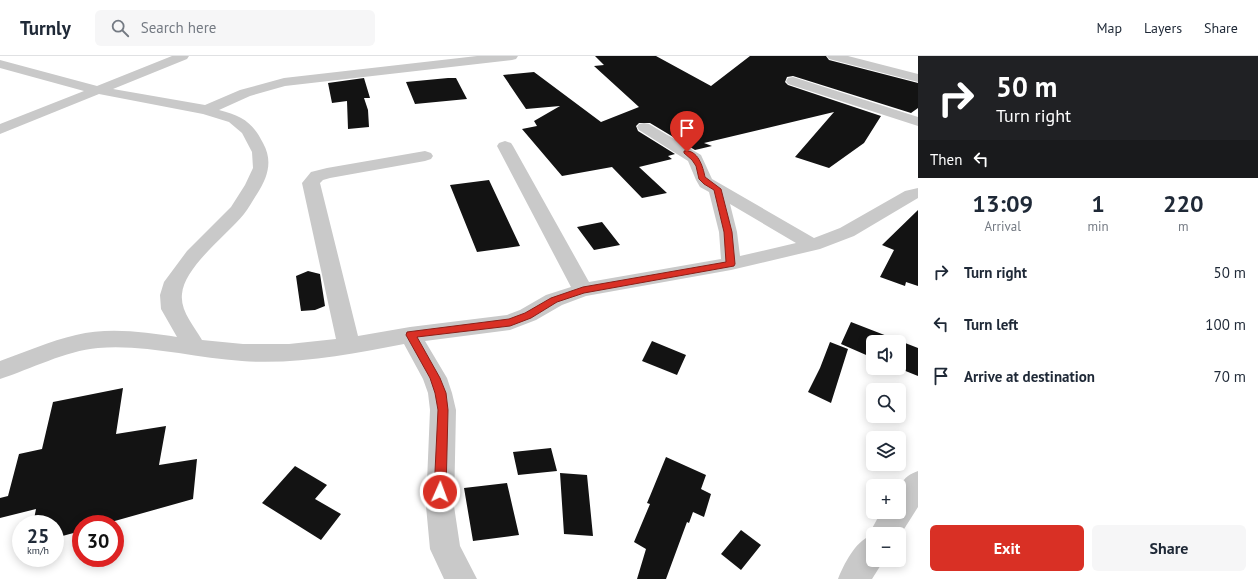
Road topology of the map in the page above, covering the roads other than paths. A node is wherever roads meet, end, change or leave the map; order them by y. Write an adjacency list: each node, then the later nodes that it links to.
1 (183, 56): 8 (street)
2 (512, 56): 4 (street)
3 (833, 56): 6 (street)
4 (456, 59): 9 (street)
5 (0, 64): 8 (street)
6 (918, 78)
7 (794, 81): 10 (street)
8 (98, 90): 9 (street); 12 (street)
9 (206, 110): 22 (street)
10 (918, 122)
11 (644, 127): 15 (street)
12 (0, 129)
13 (505, 146): 19 (street)
14 (425, 156): 21 (street)
15 (717, 189): 17 (street); 18 (street)
16 (918, 193): 17 (street)
17 (813, 245): 18 (street)
18 (731, 264): 19 (street)
19 (583, 290): 20 (street)
20 (410, 335): 21 (street); 27 (street)
21 (349, 346): 22 (street)
22 (195, 348): 23 (street)
23 (0, 370)
24 (918, 483): 25 (street)
25 (906, 501)
26 (866, 561): 28 (street)
27 (461, 579)
28 (854, 579)

